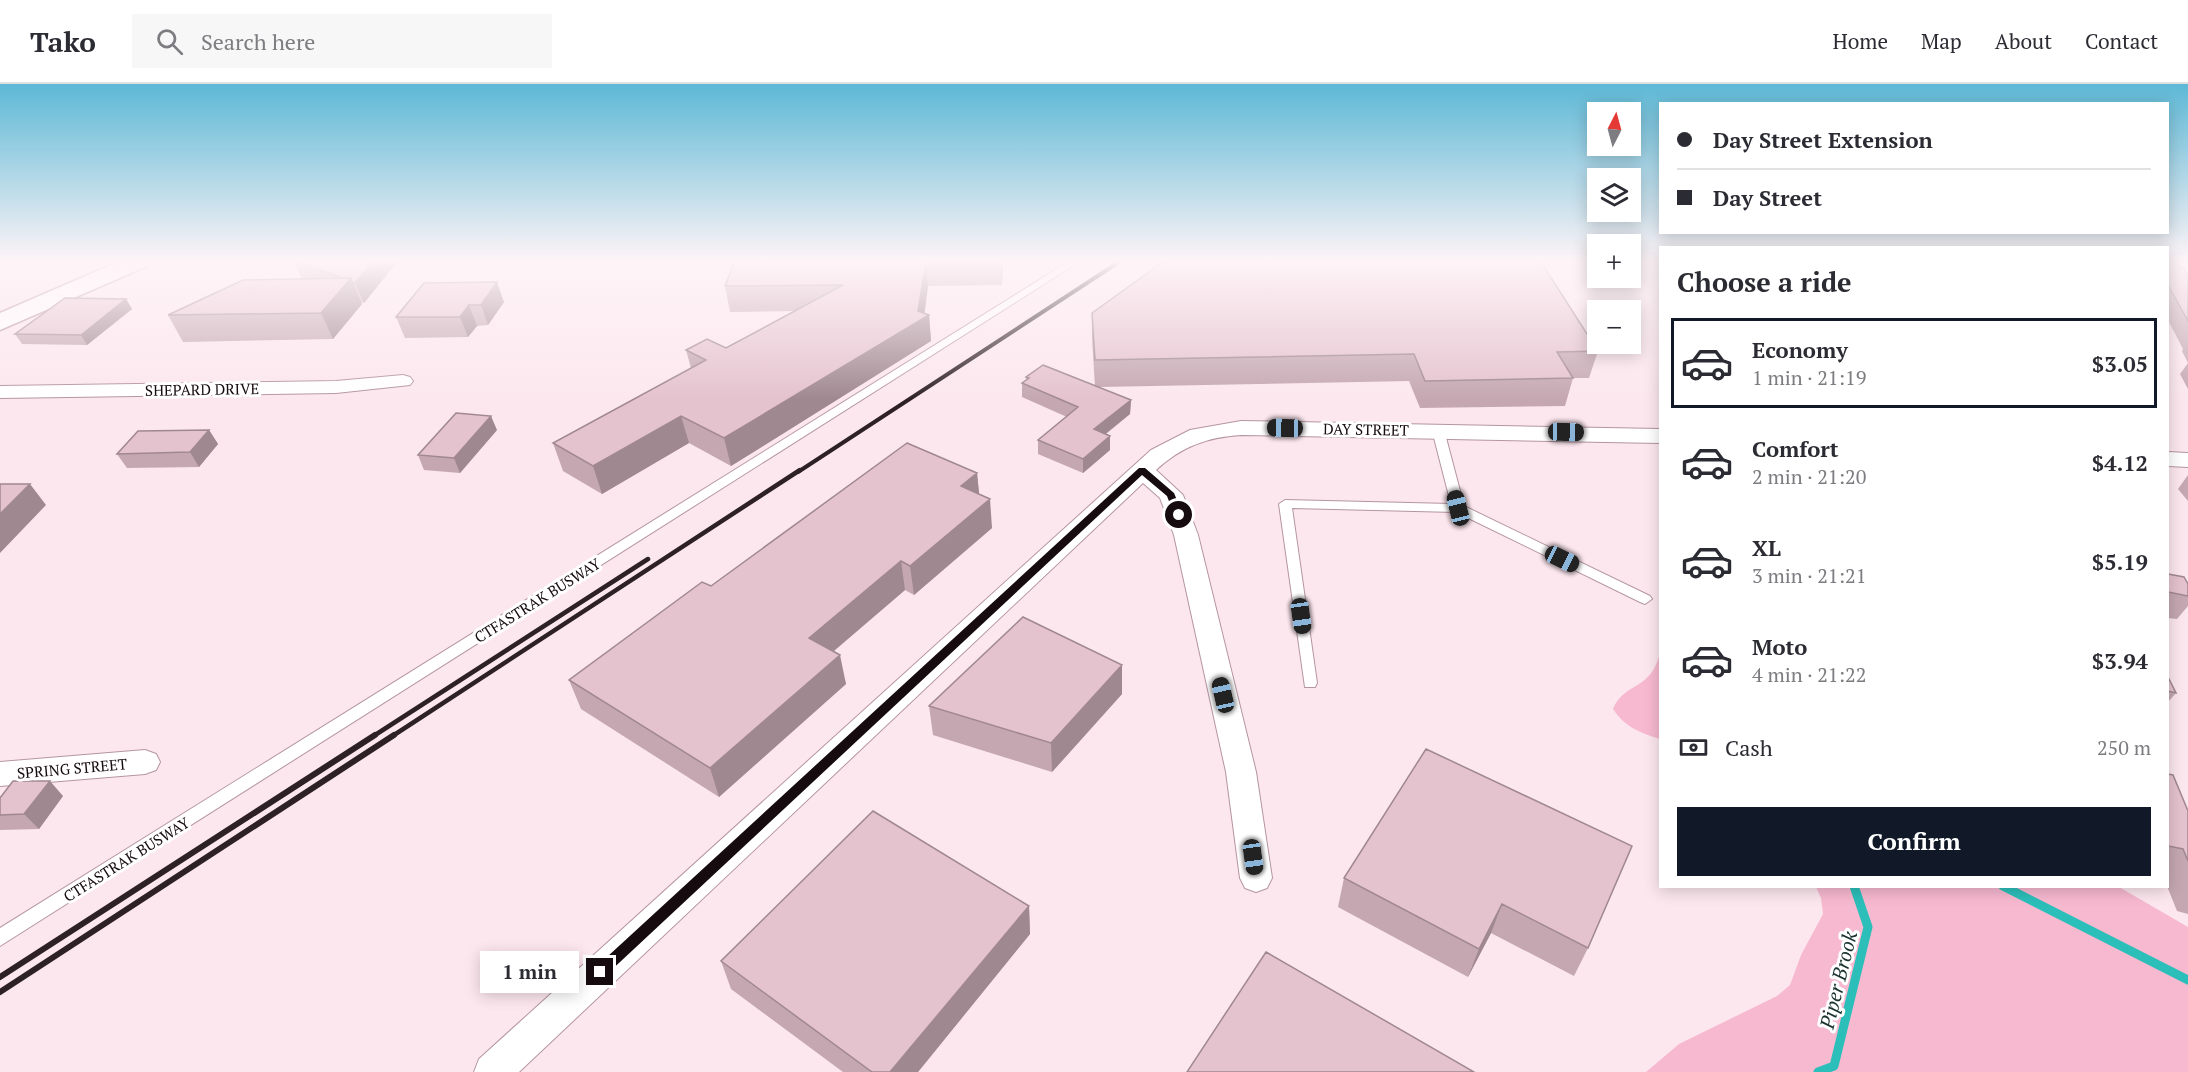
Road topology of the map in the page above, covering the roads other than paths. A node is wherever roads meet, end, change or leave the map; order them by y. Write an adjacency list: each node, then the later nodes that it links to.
1 (29, 308): 3 (main road)
2 (1001, 308): 17 (lane, CTFASTRAK BUSWAY)
3 (0, 322)
4 (403, 381): 5 (street, SHEPARD DRIVE)
5 (0, 392)
6 (1438, 430): 7 (street, DAY STREET); 10 (street, DAY STREET); 11 (lane)
7 (1659, 436)
8 (2169, 459): 9 (street)
9 (2188, 460)
10 (1142, 470): 16 (street); 18 (street, DAY STREET)
11 (1458, 508): 12 (lane); 13 (lane)
12 (1646, 599)
13 (1310, 683)
14 (145, 762): 15 (street, SPRING STREET)
15 (0, 774)
16 (1256, 878)
17 (0, 938)
18 (492, 1072)

